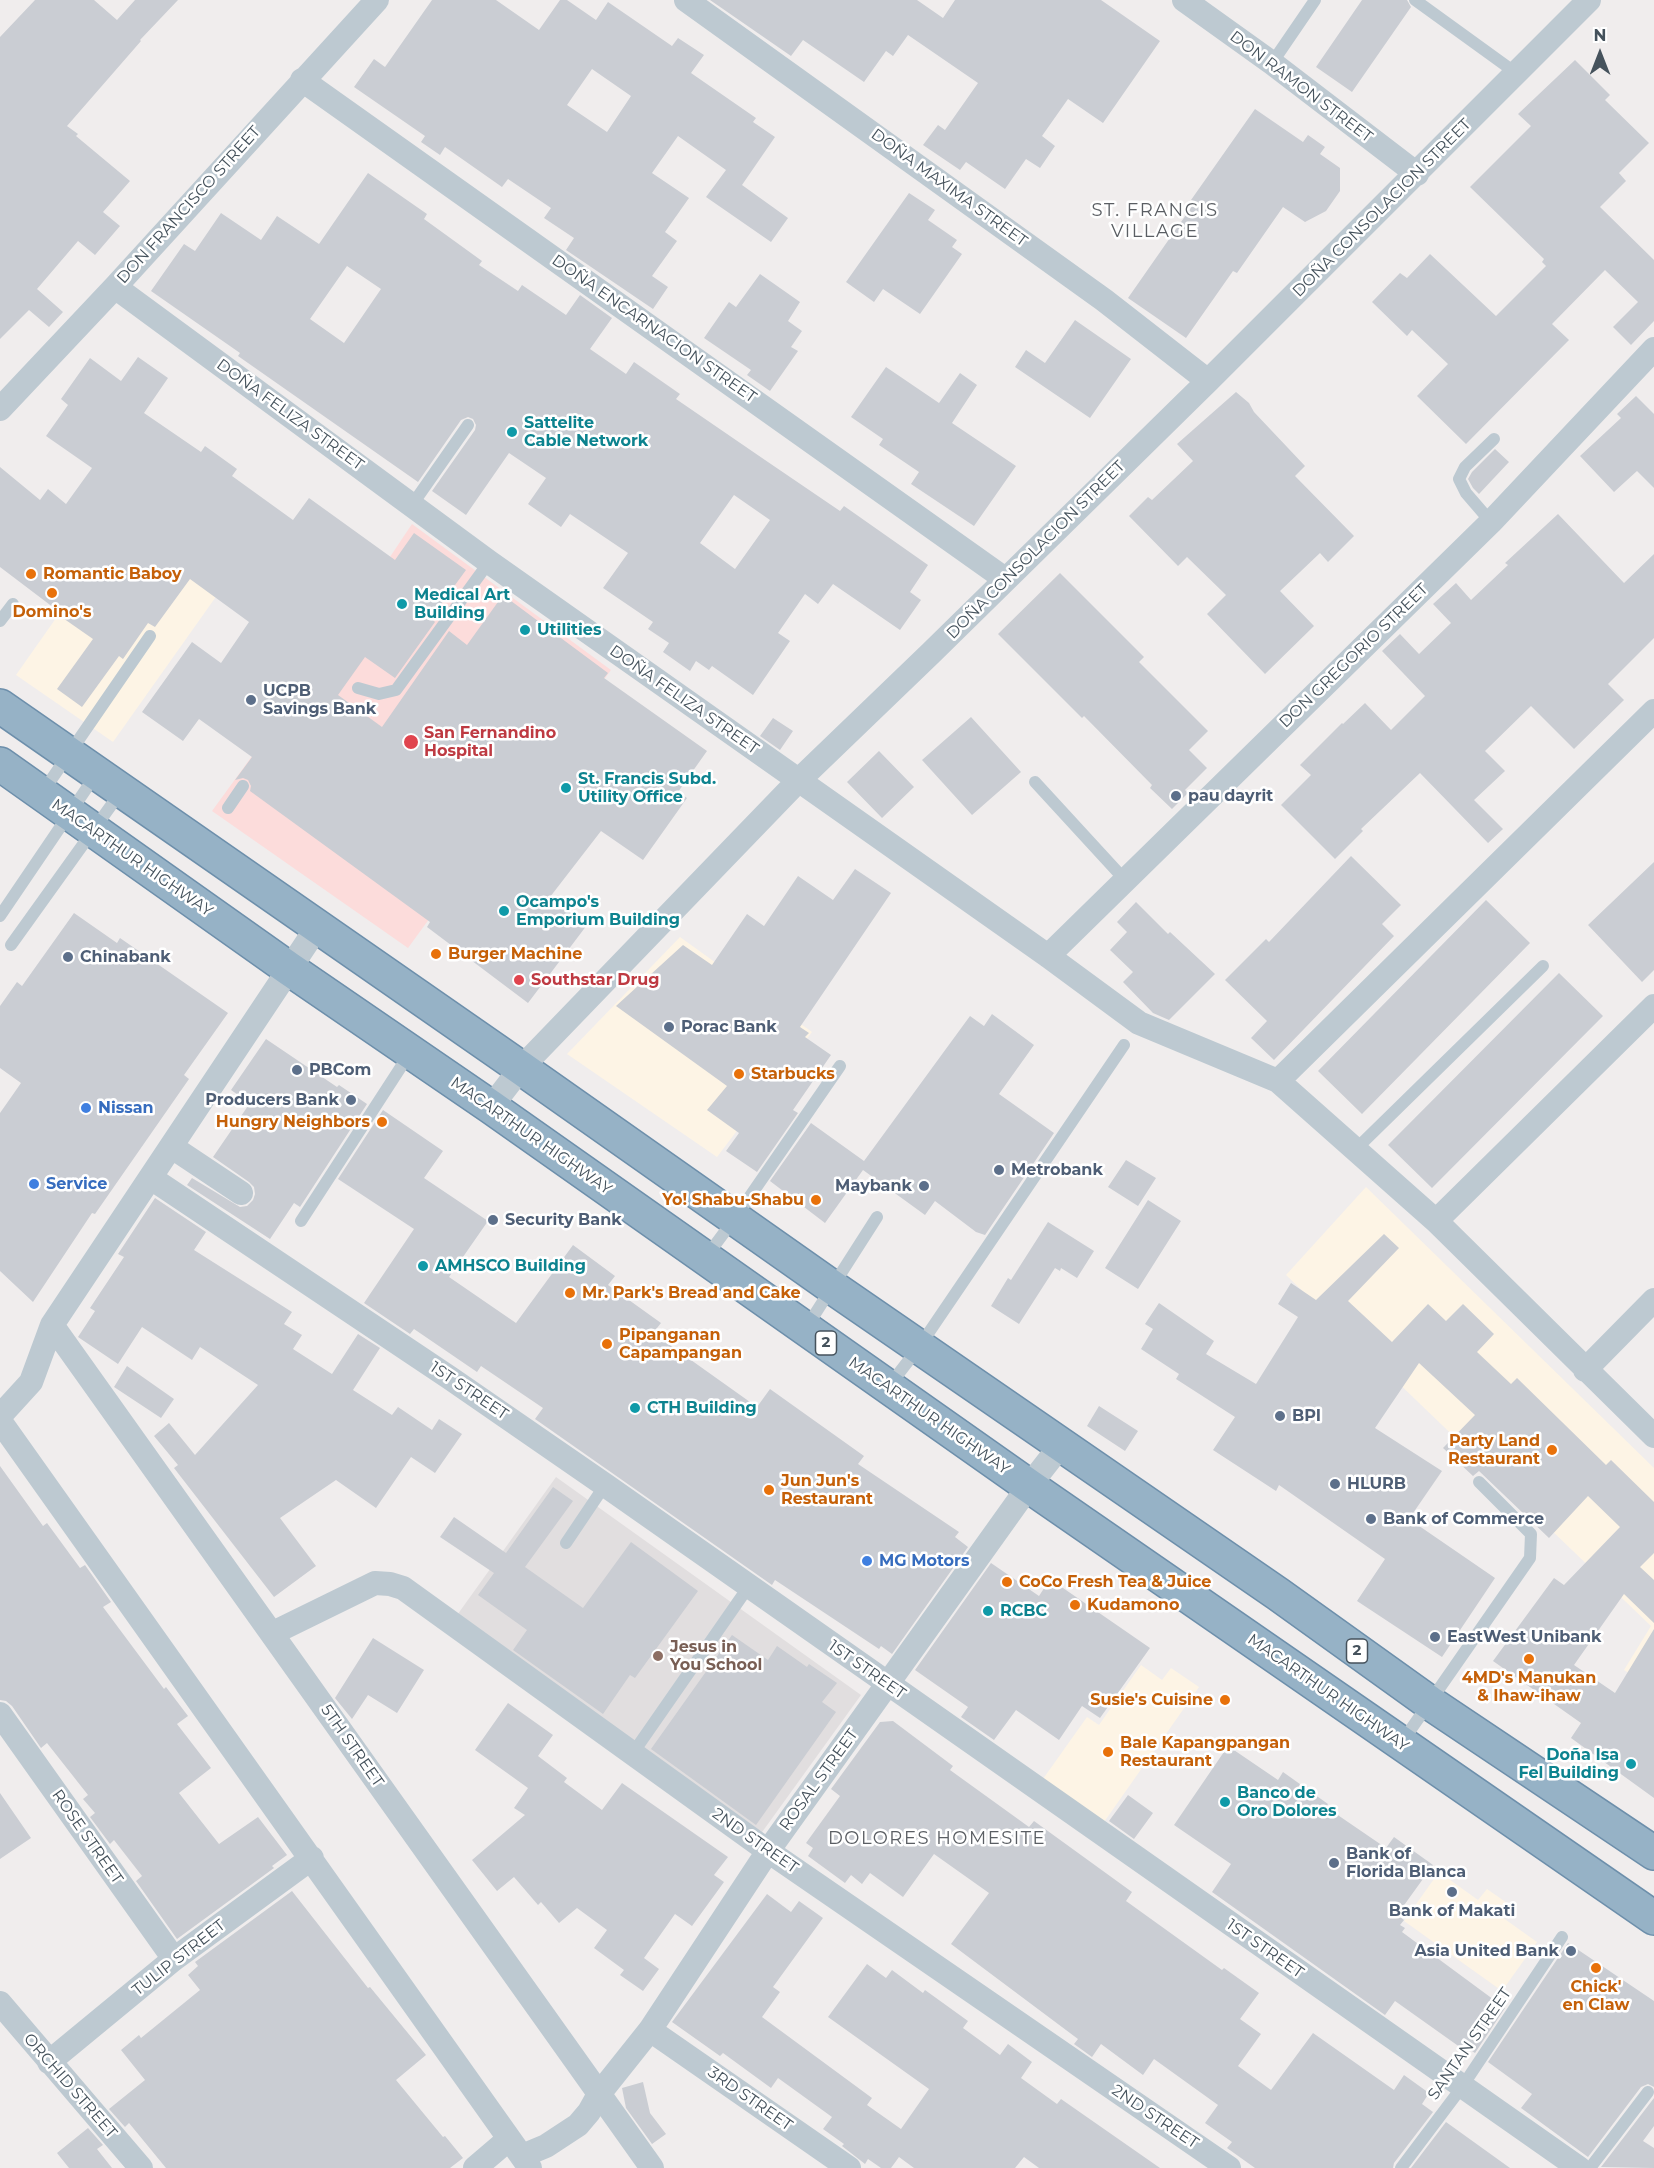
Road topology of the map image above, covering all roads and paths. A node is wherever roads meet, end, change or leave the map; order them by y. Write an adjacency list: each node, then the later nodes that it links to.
1 (377, 0): 9 (street, DON FRANCISCO STREET)
2 (686, 0): 13 (street, DOÑA MAXIMA STREET)
3 (1184, 0): 7 (street, DON RAMON STREET)
4 (1315, 0): 7 (lane)
5 (1415, 0): 8 (lane)
6 (1589, 0): 8 (street, DOÑA CONSOLACION STREET)
7 (1272, 63): 10 (street, DON RAMON STREET)
8 (1516, 73): 10 (street, DOÑA CONSOLACION STREET)
9 (302, 80): 11 (street, DON FRANCISCO STREET); 20 (street, DOÑA ENCARNACION STREET)
10 (1417, 174): 13 (street, DOÑA CONSOLACION STREET)
11 (115, 287): 14 (street, DON FRANCISCO STREET); 17 (street, DOÑA FELIZA STREET)
12 (1654, 349): 18 (street, DON GREGORIO STREET)
13 (1208, 381): 20 (street, DOÑA CONSOLACION STREET)
14 (0, 409)
15 (468, 425): 17 (lane)
16 (1494, 439): 18 (lane)
17 (412, 505): 19 (street, DOÑA FELIZA STREET)
18 (1491, 522): 36 (street, DON GREGORIO STREET)
19 (489, 561): 24 (lane); 30 (street, DOÑA FELIZA STREET)
20 (1005, 579): 30 (street, DOÑA CONSOLACION STREET)
21 (13, 604): 22 (lane)
22 (0, 621)
23 (150, 636): 27 (lane)
24 (358, 688)
25 (0, 706): 27 (highway, 2)
26 (1654, 711): 48 (street)
27 (69, 753): 29 (highway, 2); 33 (lane)
28 (0, 764): 33 (highway, MACARTHUR HIGHWAY / 2)
29 (110, 781): 35 (lane); 35 (lane); 38 (highway, 2)
30 (798, 781): 40 (street, DOÑA FELIZA STREET); 47 (street, DOÑA CONSOLACION STREET)
31 (1035, 782): 36 (lane)
32 (243, 786): 34 (lane)
33 (42, 794): 35 (highway, MACARTHUR HIGHWAY / 2)
34 (228, 808)
35 (81, 822): 37 (lane); 39 (lane); 42 (highway, MACARTHUR HIGHWAY / 2)
36 (1125, 880): 40 (street, DON GREGORIO STREET)
37 (0, 916)
38 (318, 926): 42 (street); 47 (highway, 2)
39 (11, 945)
40 (1048, 956): 48 (street, DOÑA FELIZA STREET)
41 (1543, 966): 51 (lane)
42 (288, 969): 45 (highway, MACARTHUR HIGHWAY / 2); 50 (street)
43 (1654, 1006): 57 (street)
44 (1124, 1046): 63 (lane)
45 (411, 1052): 49 (highway, MACARTHUR HIGHWAY / 2); 56 (lane)
46 (840, 1066): 55 (lane)
47 (521, 1068): 49 (street, DOÑA CONSOLACION STREET); 55 (highway, 2)
48 (1278, 1082): 51 (street, DOÑA FELIZA STREET)
49 (491, 1107): 58 (highway, MACARTHUR HIGHWAY / 2)
50 (172, 1147): 52 (street); 53 (street)
51 (1355, 1150): 57 (street, DOÑA FELIZA STREET)
52 (152, 1178): 61 (street); 70 (street, 1ST STREET)
53 (241, 1193)
54 (877, 1216): 59 (lane)
55 (735, 1218): 58 (lane); 59 (highway, 2)
56 (301, 1221)
57 (1436, 1221): 64 (street, DOÑA FELIZA STREET)
58 (705, 1257): 62 (highway, MACARTHUR HIGHWAY / 2)
59 (832, 1287): 62 (lane); 63 (highway, 2)
60 (1654, 1300): 64 (street)
61 (52, 1324): 66 (street); 74 (street, 5TH STREET)
62 (806, 1329): 65 (highway, MACARTHUR HIGHWAY / 2)
63 (919, 1347): 65 (lane); 68 (highway, 2)
64 (1585, 1370): 67 (street, DOÑA FELIZA STREET)
65 (888, 1387): 71 (highway, MACARTHUR HIGHWAY / 2)
66 (0, 1418): 82 (street)
67 (1654, 1436)
68 (1061, 1445): 71 (street, ROSAL STREET); 76 (highway, 2)
69 (1479, 1482): 76 (lane)
70 (605, 1485): 72 (lane); 73 (street, 1ST STREET)
71 (1029, 1486): 75 (street, ROSAL STREET); 78 (highway, MACARTHUR HIGHWAY / 2)
72 (566, 1543)
73 (749, 1586): 75 (street, 1ST STREET); 79 (lane)
74 (273, 1633): 79 (street, 2ND STREET); 91 (street, 5TH STREET)
75 (888, 1685): 80 (street, ROSAL STREET); 89 (street, 1ST STREET)
76 (1430, 1703): 78 (lane); 81 (highway, 2)
77 (0, 1714): 85 (street, ROSE STREET)
78 (1401, 1743): 83 (highway, MACARTHUR HIGHWAY / 2)
79 (633, 1753): 80 (street, 2ND STREET)
80 (768, 1851): 87 (street, ROSAL STREET); 97 (street, 2ND STREET)
81 (1654, 1853)
82 (312, 1858): 85 (street, TULIP STREET); 92 (street)
83 (1654, 1918)
84 (1562, 1937): 89 (lane, SANTAN STREET)
85 (174, 1959): 88 (street, TULIP STREET)
86 (0, 2003): 88 (street, ORCHID STREET)
87 (650, 2030): 91 (street, ROSAL STREET); 96 (street, 3RD STREET)
88 (49, 2062): 93 (street, ORCHID STREET)
89 (1462, 2087): 98 (lane, SANTAN STREET); 99 (street, 1ST STREET)
90 (1648, 2092): 100 (lane)
91 (599, 2094): 92 (street, ROSAL STREET); 95 (street, 5TH STREET)
92 (520, 2154): 94 (street, ROSAL STREET)
93 (141, 2168)
94 (475, 2168)
95 (652, 2168)
96 (849, 2168)
97 (1230, 2168)
98 (1401, 2168)
99 (1579, 2168)
100 (1590, 2168)

